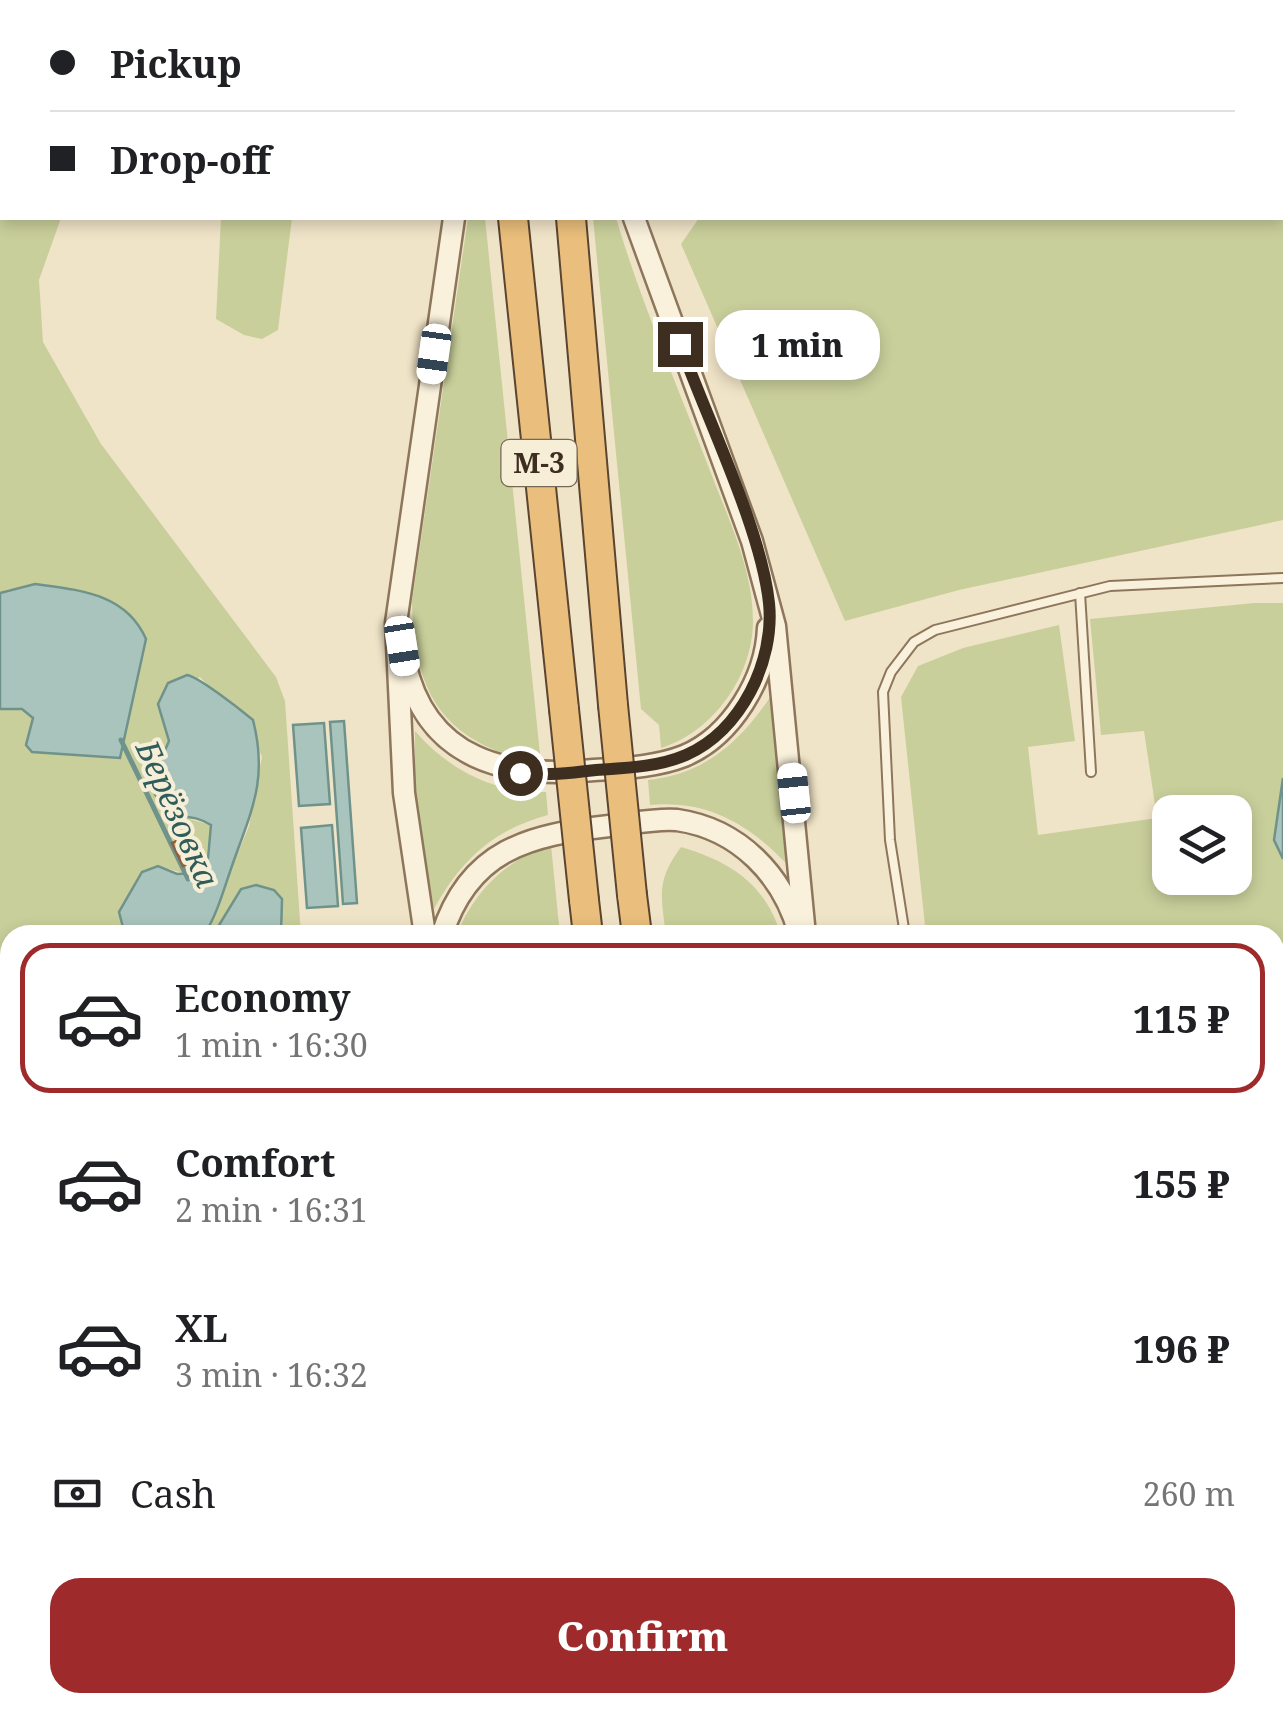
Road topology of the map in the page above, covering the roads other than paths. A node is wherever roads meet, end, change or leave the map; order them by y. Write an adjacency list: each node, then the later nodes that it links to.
1 (454, 220): 6 (street)
2 (514, 220): 12 (highway, М-3, bridge)
3 (571, 220): 13 (highway, М-3, bridge)
4 (635, 220): 8 (street)
5 (1283, 578): 7 (lane)
6 (400, 586): 8 (street); 10 (street)
7 (1080, 593): 9 (lane); 16 (lane)
8 (768, 602): 15 (street)
9 (1091, 772)
10 (423, 925)
11 (446, 925): 14 (street)
12 (587, 925)
13 (636, 925)
14 (798, 925)
15 (801, 925)
16 (903, 925)

